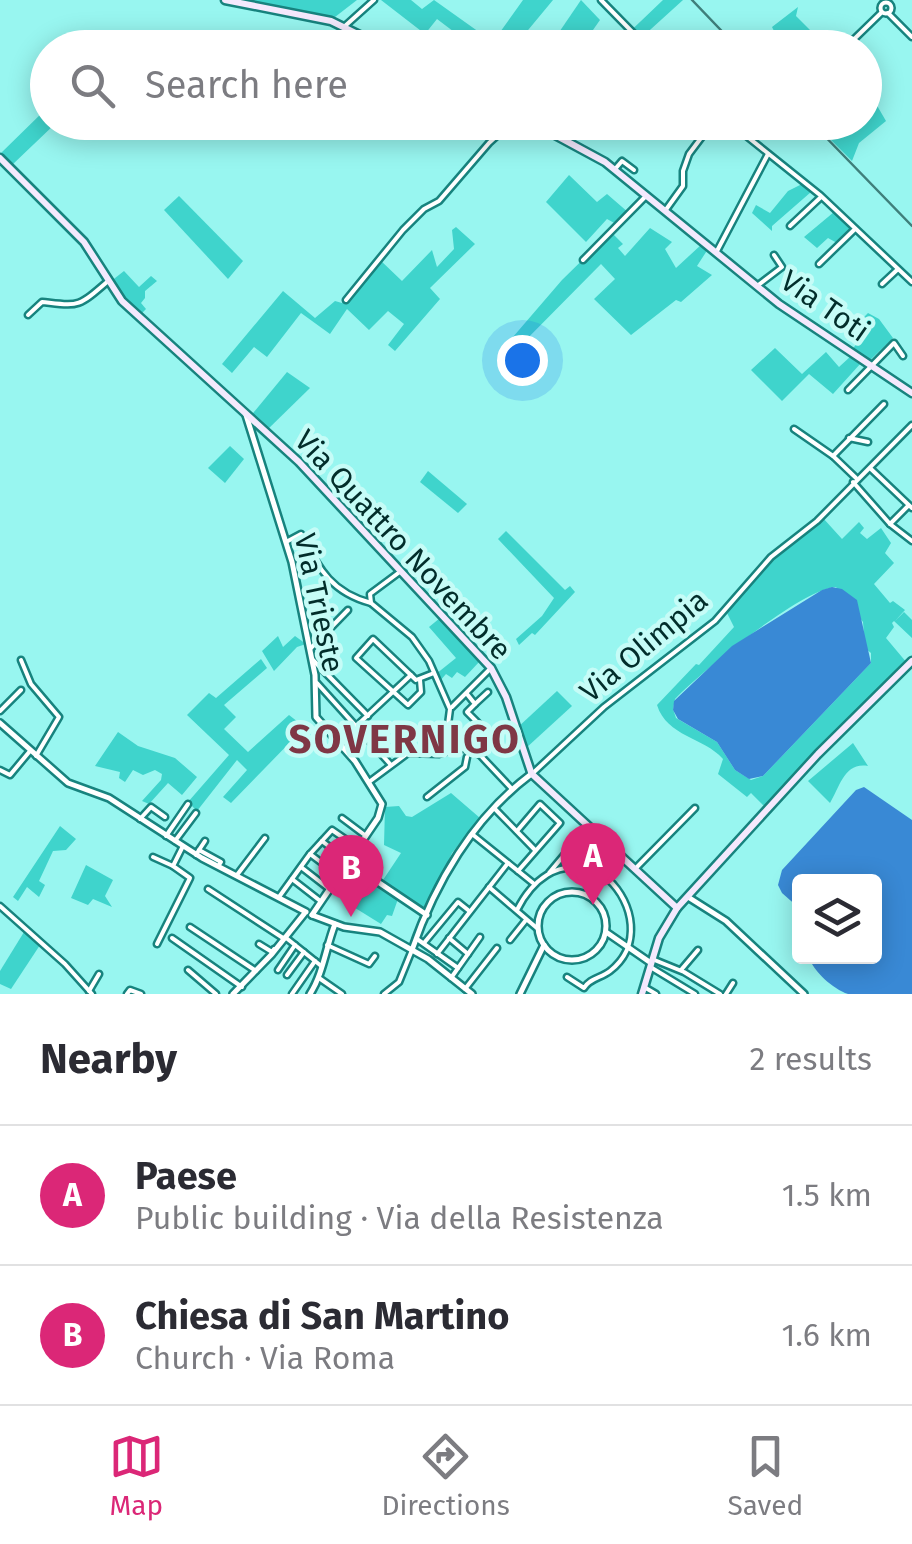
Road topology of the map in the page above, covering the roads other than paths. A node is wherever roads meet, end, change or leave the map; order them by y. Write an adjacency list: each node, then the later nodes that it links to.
1 (225, 0): 6 (main road)
2 (374, 0): 6 (street)
3 (600, 0): 8 (street)
4 (895, 0): 5 (street)
5 (884, 7): 9 (street); 10 (street)
6 (345, 26): 7 (main road)
7 (352, 30)
8 (630, 30)
9 (862, 30)
10 (912, 36)
11 (492, 140): 33 (street)
12 (565, 140): 17 (main road, Via Toti)
13 (700, 140): 21 (street)
14 (751, 140): 15 (street)
15 (768, 154): 20 (street); 24 (street)
16 (0, 158): 29 (main road, Via Trieste)
17 (614, 170): 18 (street); 19 (main road, Via Toti)
18 (634, 170)
19 (646, 196): 21 (main road, Via Toti); 26 (street)
20 (821, 196): 22 (street); 23 (street)
21 (664, 211): 24 (main road, Via Toti)
22 (790, 226)
23 (856, 229): 27 (street); 28 (street)
24 (716, 253): 32 (main road, Via Toti)
25 (774, 255): 32 (street)
26 (582, 260)
27 (818, 264)
28 (898, 269): 30 (street); 31 (street)
29 (108, 281): 34 (street); 40 (main road, Via Trieste)
30 (912, 282)
31 (882, 284)
32 (757, 286): 36 (main road, Via Toti)
33 (346, 300)
34 (28, 316)
35 (904, 356): 36 (street)
36 (870, 365): 37 (street); 38 (main road, Via Toti)
37 (848, 390)
38 (912, 392)
39 (884, 404): 43 (street)
40 (248, 421): 51 (street, Via Trieste); 52 (main road, Via Quattro Novembre)
41 (912, 425): 46 (street, Via Olimpia)
42 (794, 429): 45 (street)
43 (849, 438): 44 (street); 45 (street)
44 (868, 442)
45 (833, 456): 47 (street)
46 (871, 468): 47 (street, Via Olimpia); 48 (street)
47 (855, 480): 49 (street); 83 (street, Via Olimpia)
48 (911, 507): 49 (street)
49 (890, 524): 50 (street)
50 (911, 537)
51 (285, 542): 53 (street); 55 (street, Via Trieste)
52 (401, 571): 53 (street); 59 (main road, Via Quattro Novembre)
53 (371, 603): 60 (street)
54 (348, 610): 55 (street)
55 (310, 649): 56 (street, Via Trieste)
56 (312, 658): 63 (street, Via Trieste); 71 (street)
57 (21, 660): 79 (street)
58 (912, 661): 125 (main road)
59 (491, 668): 67 (street); 83 (main road, Via Quattro Novembre)
60 (434, 674): 62 (street); 69 (street)
61 (411, 675): 62 (street); 66 (street); 66 (street)
62 (420, 680): 66 (street)
63 (315, 681): 73 (street); 75 (street, Via Trieste)
64 (21, 690): 70 (street)
65 (488, 692): 68 (street)
66 (392, 693): 71 (street)
67 (466, 693): 68 (street); 69 (street)
68 (476, 704): 74 (street)
69 (450, 708): 77 (street)
70 (0, 711)
71 (368, 716): 73 (street)
72 (0, 723): 79 (street)
73 (358, 726): 75 (street); 81 (street)
74 (482, 727)
75 (338, 743): 84 (street, Via Trieste)
76 (462, 748): 77 (street); 78 (street); 80 (street)
77 (454, 749): 81 (street)
78 (470, 750): 80 (street); 85 (street)
79 (33, 754): 82 (street); 93 (street)
80 (466, 758): 86 (street)
81 (391, 765): 84 (street)
82 (0, 770)
83 (532, 774): 85 (street, Via Olimpia); 114 (main road, Via Quattro Novembre)
84 (367, 779): 97 (street)
85 (512, 789): 88 (street, Via Olimpia)
86 (427, 797)
87 (188, 804): 96 (street)
88 (494, 808): 94 (street); 95 (street, Via Olimpia)
89 (695, 808): 114 (street)
90 (196, 813): 100 (street)
91 (165, 816): 93 (street)
92 (342, 818): 97 (street)
93 (140, 819): 96 (street)
94 (517, 831): 104 (street); 104 (street)
95 (472, 834): 110 (street); 133 (street, Via Olimpia)
96 (166, 836): 100 (street)
97 (366, 836): 103 (street)
98 (266, 838): 117 (street)
99 (205, 840): 105 (street)
100 (175, 842): 102 (street)
101 (322, 842): 103 (street); 107 (street); 109 (street)
102 (183, 846): 105 (street); 112 (street)
103 (358, 848): 109 (street)
104 (535, 850): 115 (street)
105 (198, 852): 111 (street)
106 (227, 853): 111 (street)
107 (310, 854): 113 (street); 118 (street)
108 (153, 857): 112 (street)
109 (348, 862): 118 (street)
110 (508, 863): 115 (street); 122 (street)
111 (220, 864): 117 (street)
112 (173, 866): 146 (street)
113 (300, 866): 119 (street); 123 (street)
114 (634, 870): 129 (main road, Via Quattro Novembre)
115 (518, 871): 121 (street)
116 (549, 874): 116 (street); 121 (street)
117 (237, 875): 126 (street)
118 (339, 876): 123 (street)
119 (292, 879): 126 (street); 127 (street)
120 (608, 880): 152 (street)
121 (533, 883): 130 (street)
122 (489, 887): 130 (street); 131 (street)
123 (331, 888): 127 (street); 133 (street)
124 (208, 889): 141 (street)
125 (687, 896): 129 (main road); 190 (street)
126 (279, 897): 132 (street)
127 (319, 904): 132 (street)
128 (0, 906): 176 (street)
129 (677, 908): 159 (main road)
130 (517, 910): 134 (street)
131 (469, 912): 143 (street); 145 (street)
132 (307, 914): 135 (street); 141 (street)
133 (427, 915): 142 (street, Via Olimpia)
134 (527, 919): 137 (street); 144 (street)
135 (334, 924): 150 (street); 153 (street)
136 (190, 927): 165 (street)
137 (538, 929): 138 (street); 148 (street)
138 (606, 932): 148 (street); 152 (street)
139 (480, 937): 157 (street)
140 (172, 938): 172 (street)
141 (284, 938): 147 (street); 149 (street); 165 (street)
142 (416, 938): 145 (street); 153 (street, Via Olimpia)
143 (448, 938): 156 (street); 157 (street)
144 (510, 940)
145 (424, 943): 156 (street)
146 (157, 944)
147 (258, 944)
148 (544, 944): 185 (street)
149 (294, 945): 155 (street); 163 (street)
150 (327, 946): 158 (street); 160 (street)
151 (497, 948): 175 (street)
152 (626, 948): 159 (street); 173 (street)
153 (412, 950): 170 (street); 184 (street)
154 (698, 950): 164 (street)
155 (304, 952): 160 (street); 167 (street)
156 (437, 953): 161 (street)
157 (468, 954): 161 (street)
158 (375, 956)
159 (651, 963): 164 (street); 174 (main road); 188 (street)
160 (318, 964): 169 (street); 181 (street)
161 (458, 968): 170 (street)
162 (188, 970): 179 (street)
163 (278, 970)
164 (681, 970): 189 (street)
165 (257, 972): 172 (street)
166 (99, 974): 176 (street)
167 (287, 975)
168 (567, 976): 173 (street)
169 (319, 978): 182 (street); 183 (street)
170 (451, 978): 175 (street)
171 (733, 983): 189 (street)
172 (242, 986): 180 (street)
173 (584, 988): 186 (street)
174 (643, 991): 187 (street)
175 (468, 992)
176 (90, 993)
177 (127, 994): 178 (street)
178 (141, 994)
179 (216, 994)
180 (233, 994)
181 (292, 994)
182 (310, 994)
183 (342, 994)
184 (384, 994)
185 (520, 994)
186 (590, 994)
187 (656, 994)
188 (696, 994)
189 (723, 994)
190 (803, 994)

